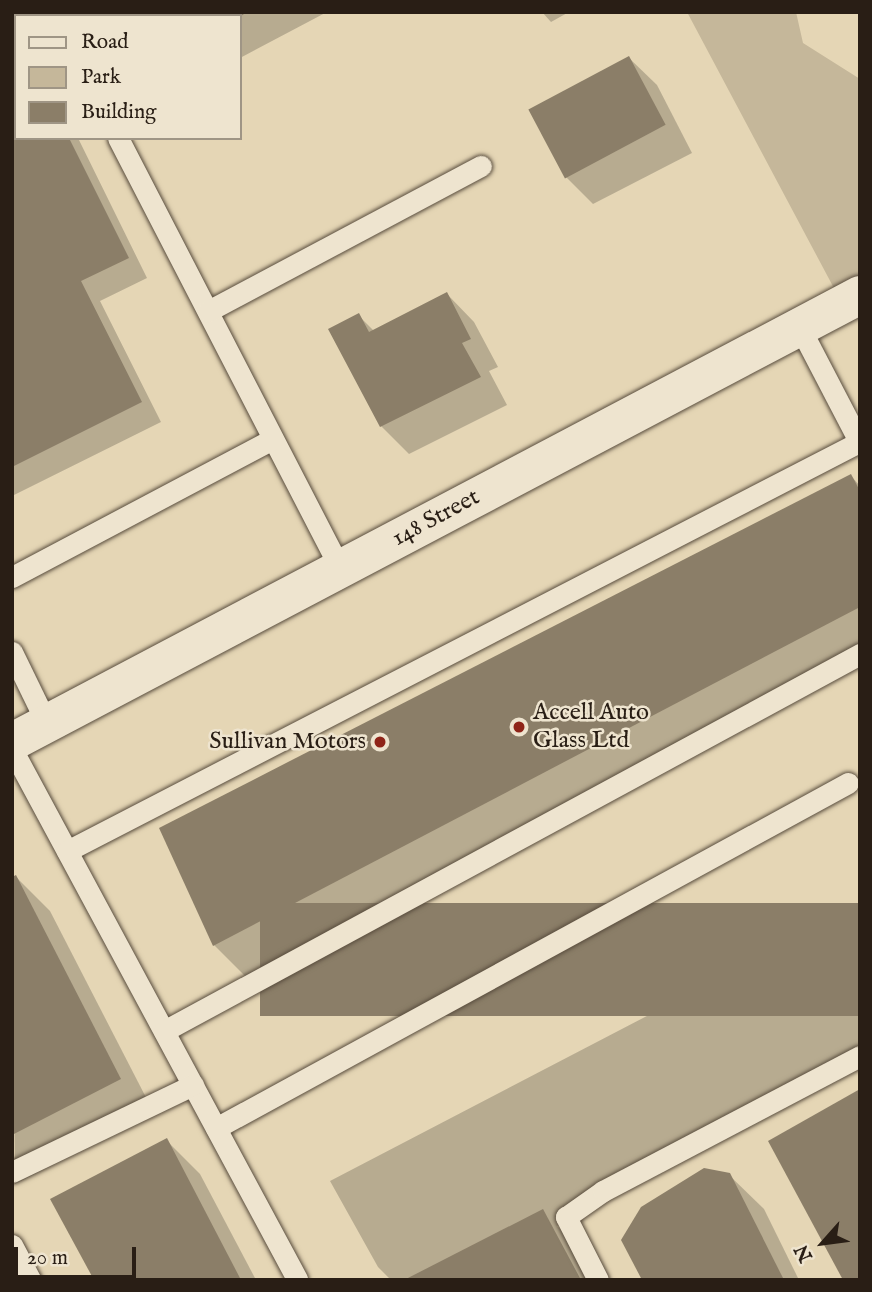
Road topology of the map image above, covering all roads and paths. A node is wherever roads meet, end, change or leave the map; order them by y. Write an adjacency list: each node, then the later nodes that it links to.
1 (119, 140): 4 (lane)
2 (481, 166): 4 (lane)
3 (860, 295): 5 (main road, 148 Street)
4 (208, 311): 6 (lane)
5 (799, 326): 7 (lane); 8 (main road, 148 Street)
6 (273, 439): 8 (lane); 9 (lane)
7 (860, 443): 16 (lane)
8 (340, 569): 12 (main road, 148 Street)
9 (12, 577)
10 (12, 652): 12 (lane)
11 (860, 654): 17 (lane)
12 (47, 724): 13 (main road, 148 Street)
13 (12, 742)
14 (12, 749): 16 (lane)
15 (848, 783): 20 (lane)
16 (67, 851): 17 (lane)
17 (164, 1031): 19 (lane)
18 (860, 1056): 25 (lane)
19 (193, 1085): 20 (lane); 21 (lane)
20 (216, 1128): 23 (lane)
21 (12, 1172)
22 (12, 1245): 24 (lane)
23 (297, 1279)
24 (31, 1280)
25 (598, 1280)

